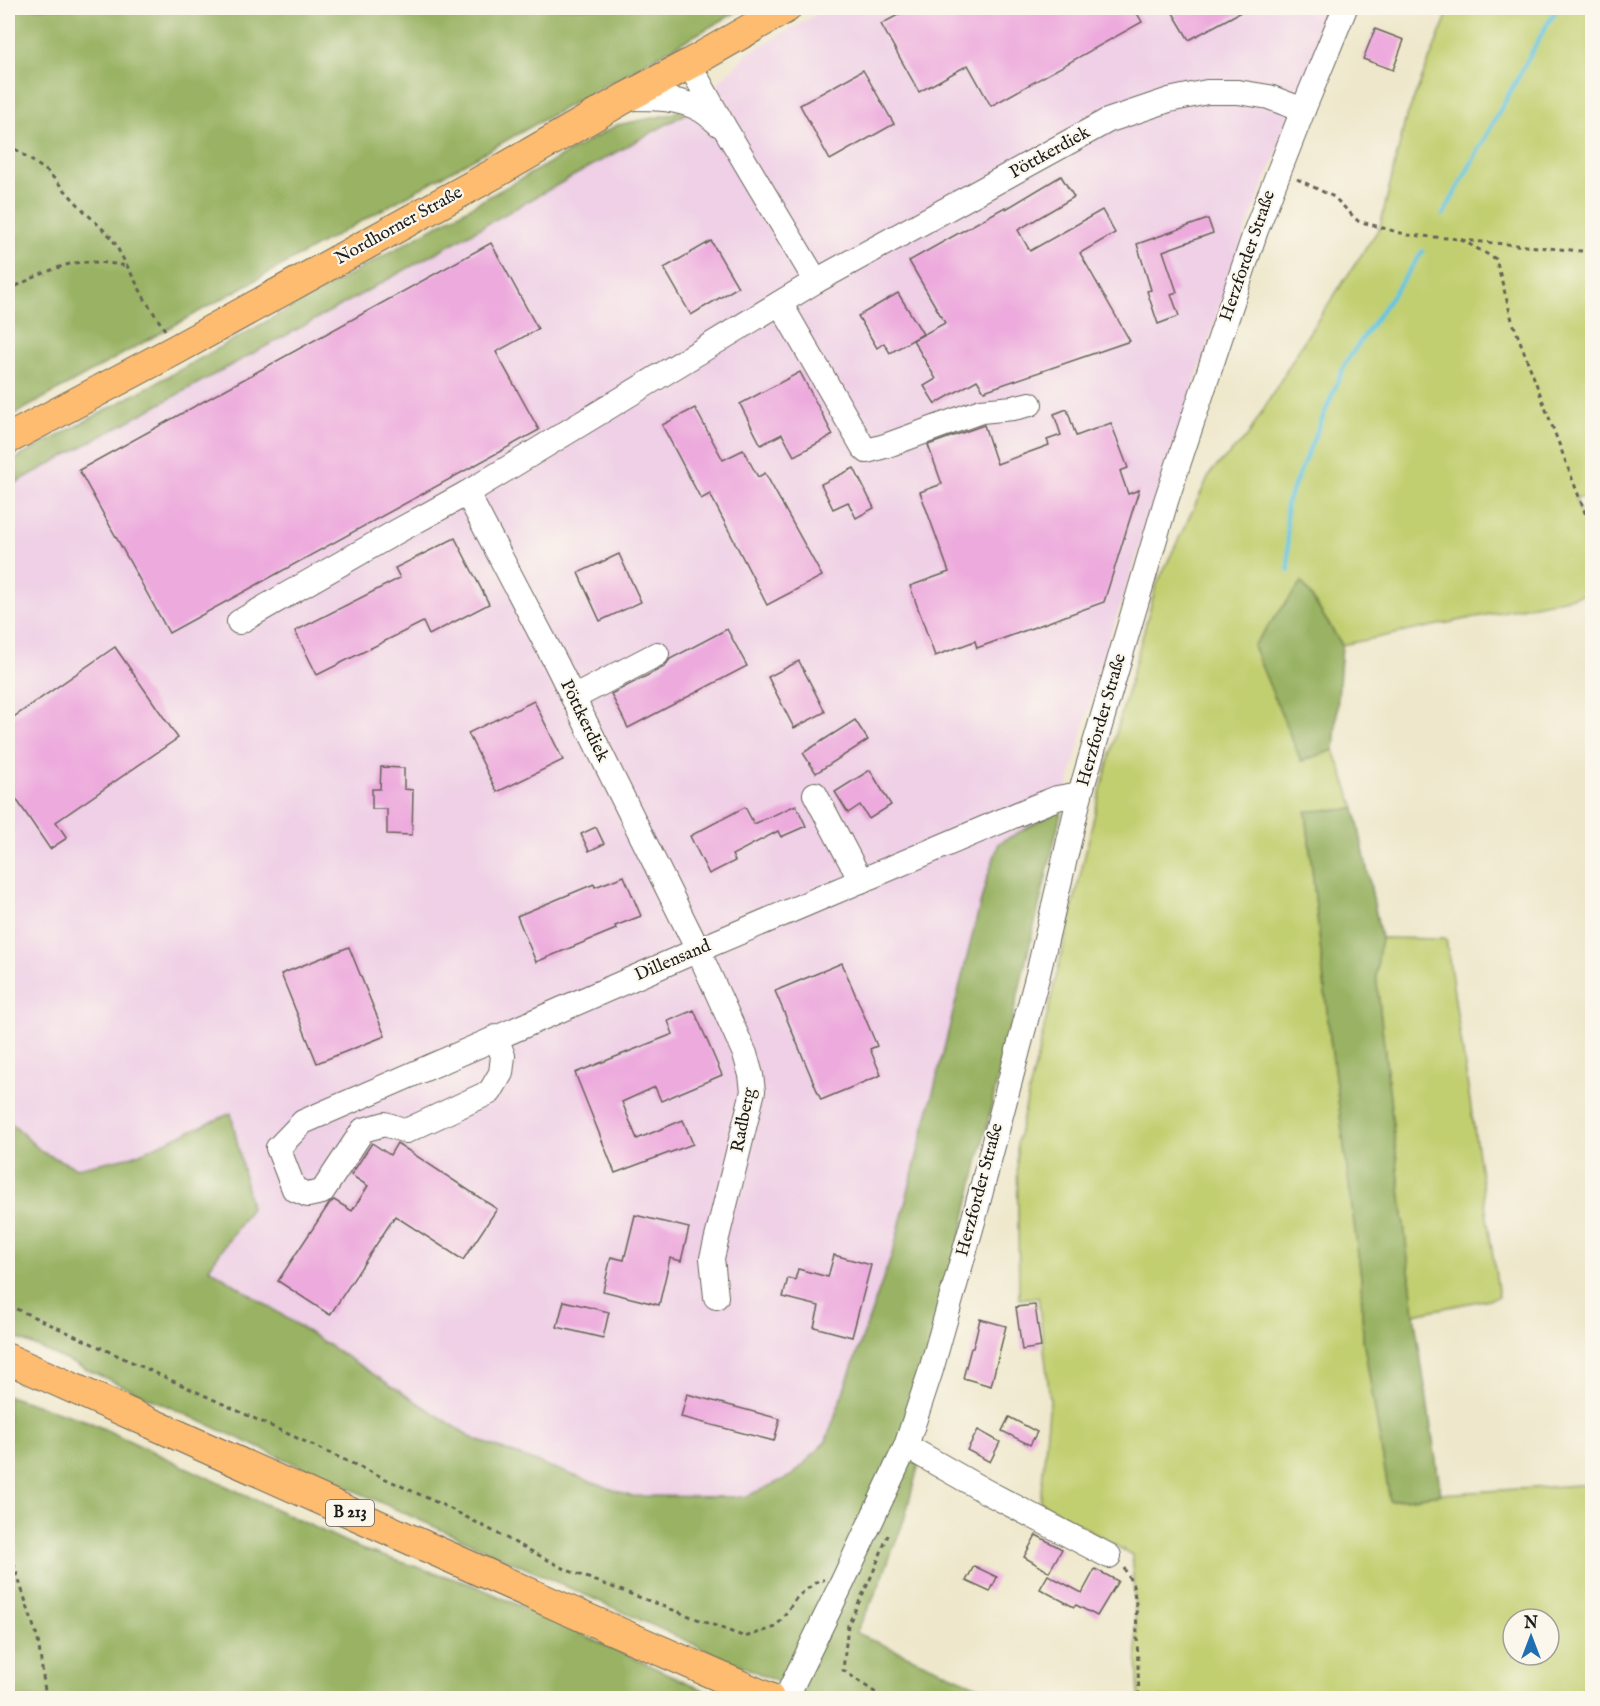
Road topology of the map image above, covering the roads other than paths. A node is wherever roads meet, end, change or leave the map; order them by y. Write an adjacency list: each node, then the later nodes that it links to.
1 (786, 8): 3 (main road, Nordhorner Straße)
2 (1345, 8): 5 (street, Herzforder Straße)
3 (689, 64): 4 (main road, Nordhorner Straße); 6 (street)
4 (625, 98): 6 (street); 10 (main road, Nordhorner Straße)
5 (1303, 110): 7 (street, Pöttkerdiek); 16 (street, Herzforder Straße)
6 (726, 130): 7 (street)
7 (816, 281): 8 (street, Pöttkerdiek)
8 (780, 303): 9 (street); 11 (street, Pöttkerdiek)
9 (1030, 404)
10 (8, 439)
11 (467, 493): 12 (street, Pöttkerdiek); 14 (street, Pöttkerdiek)
12 (239, 622)
13 (657, 654): 14 (street)
14 (573, 698): 18 (street, Pöttkerdiek)
15 (815, 794): 17 (street)
16 (1080, 794): 17 (street, Dillensand); 24 (street, Herzforder Straße)
17 (861, 880): 18 (street, Dillensand)
18 (698, 950): 19 (street, Dillensand); 20 (street, Radberg)
19 (496, 1038): 19 (street, Dillensand)
20 (716, 1297)
21 (8, 1359): 23 (main road, B 213)
22 (8, 1379): 23 (main road)
23 (137, 1418): 26 (main road, B 213)
24 (906, 1446): 25 (street); 27 (street, Herzforder Straße)
25 (1109, 1556)
26 (758, 1693)
27 (786, 1698)

